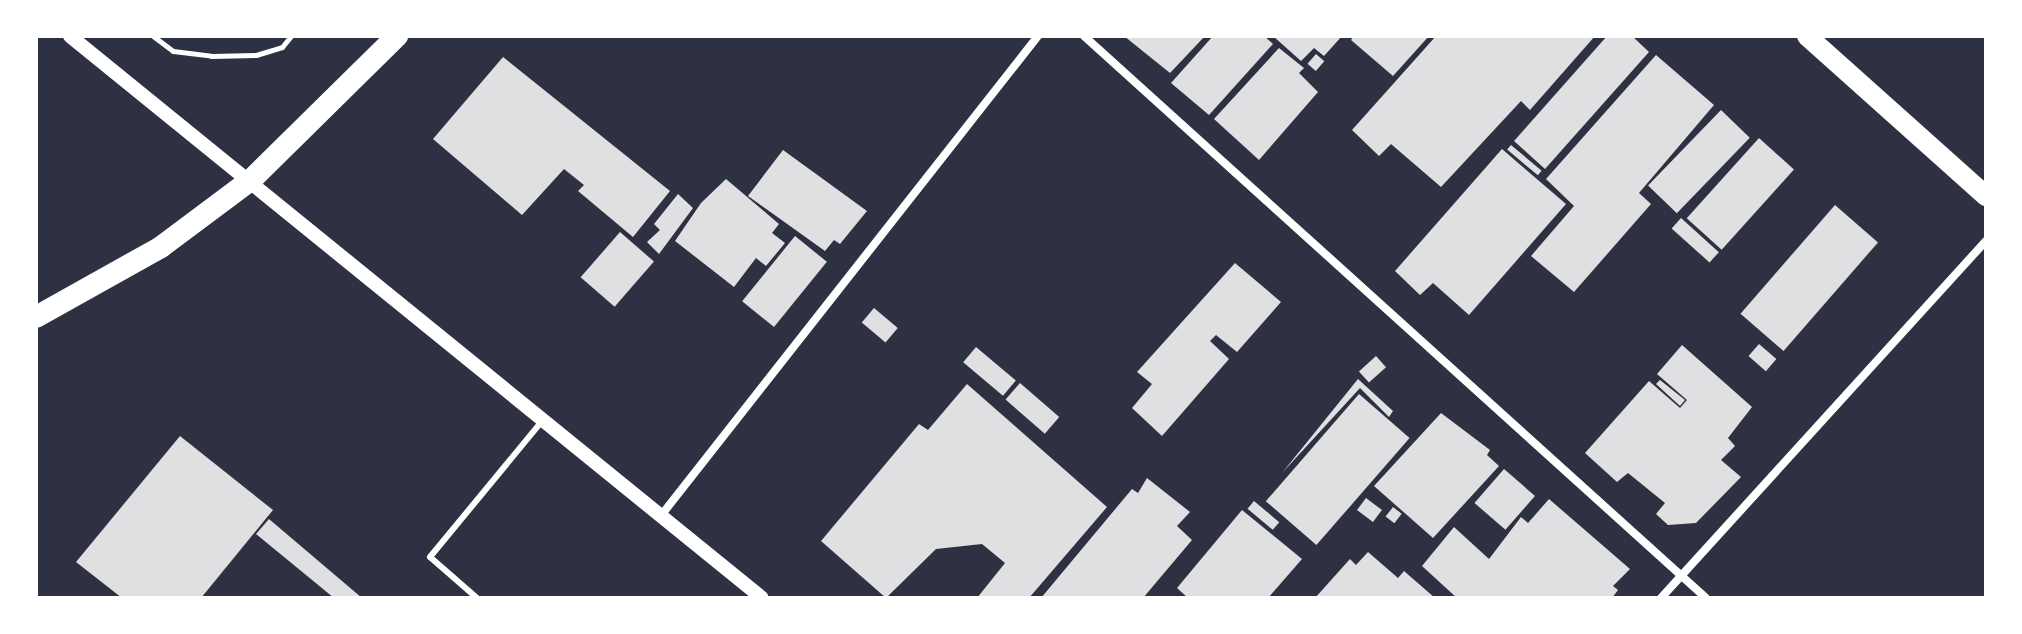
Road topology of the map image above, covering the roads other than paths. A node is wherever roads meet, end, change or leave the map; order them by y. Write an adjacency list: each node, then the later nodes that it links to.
1 (70, 36): 6 (street)
2 (397, 36): 6 (highway)
3 (1038, 36): 11 (street)
4 (1084, 36): 12 (street)
5 (1807, 36): 7 (main road)
6 (252, 179): 9 (highway); 10 (street)
7 (1986, 196)
8 (1986, 241): 12 (street)
9 (36, 317)
10 (545, 417): 11 (street); 13 (lane)
11 (663, 513): 14 (street)
12 (1678, 578): 15 (street); 16 (street)
13 (477, 598)
14 (762, 598)
15 (1661, 598)
16 (1706, 598)

